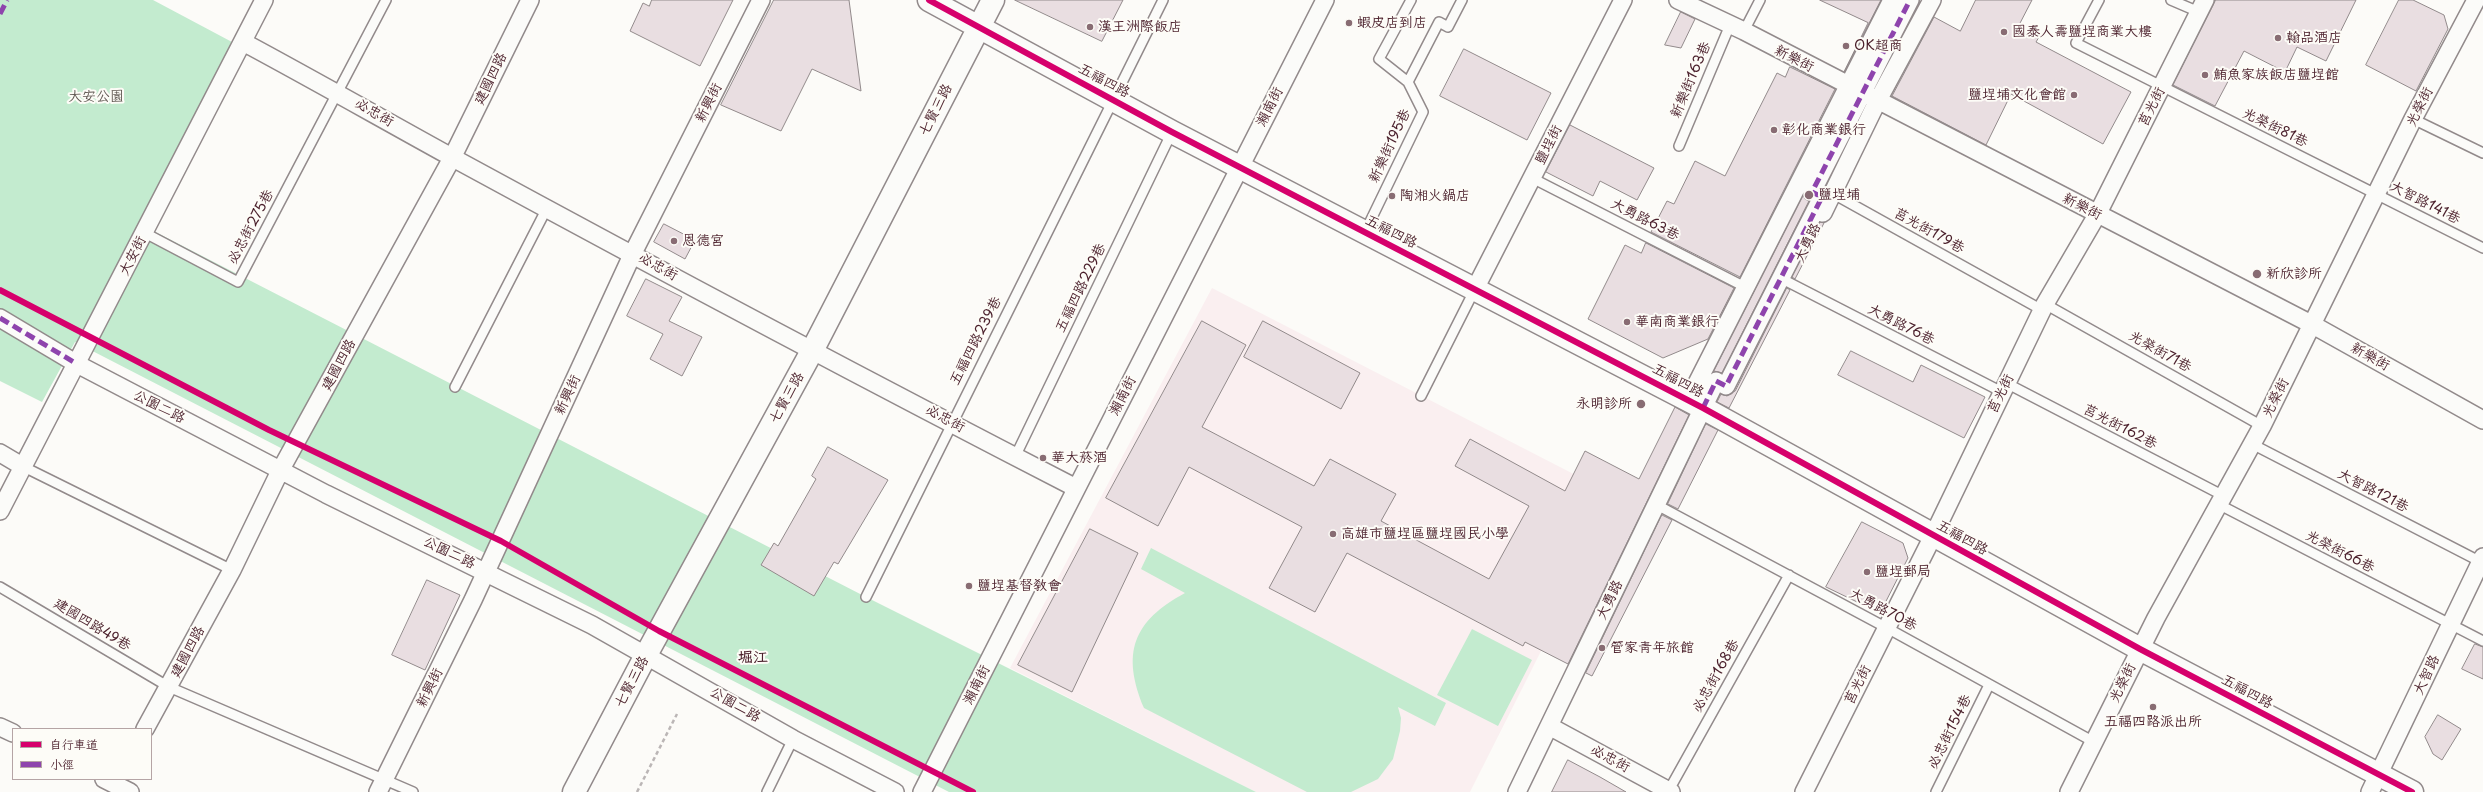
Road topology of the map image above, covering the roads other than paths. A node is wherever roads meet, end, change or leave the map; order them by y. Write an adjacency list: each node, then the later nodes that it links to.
1 (264, 0): 23 (street, 大安街)
2 (386, 0): 27 (lane)
3 (530, 0): 34 (street, 建國四路)
4 (761, 0): 45 (street, 新興街)
5 (929, 0): 21 (street, 五福四路)
6 (993, 0): 21 (street, 七賢三路)
7 (1163, 0): 28 (lane, 五福四路239巷)
8 (1325, 0): 35 (street, 瀨南街)
9 (1411, 0): 24 (lane)
10 (1462, 0): 24 (lane)
11 (1623, 0): 36 (street, 鹽埕街)
12 (1678, 0): 22 (street, 新樂街)
13 (1760, 0): 22 (lane, 新樂街163巷)
14 (1892, 0): 26 (street)
15 (1910, 0): 26 (street)
16 (2099, 0): 25 (lane, 光榮街81巷)
17 (2172, 0): 20 (lane)
18 (2476, 0): 30 (street, 光榮街)
19 (1926, 2): 29 (street, 大勇路)
20 (2202, 6): 25 (street, 莒光街)
21 (978, 27): 28 (street, 五福四路); 52 (street, 七賢三路)
22 (1737, 28): 26 (street, 新樂街); 32 (lane, 新樂街163巷)
23 (243, 42): 27 (street, 必忠街); 42 (street, 大安街)
24 (1408, 82): 43 (lane, 新樂街195巷)
25 (2162, 88): 39 (lane, 光榮街81巷); 41 (street, 莒光街)
26 (1855, 90): 29 (street, 新樂街); 37 (street)
27 (339, 92): 34 (street, 必忠街); 42 (lane, 必忠街275巷)
28 (1113, 99): 31 (street, 五福四路); 59 (lane, 五福四路239巷)
29 (1877, 102): 38 (street, 大勇路); 41 (street, 新樂街)
30 (2413, 119): 33 (lane); 39 (street, 光榮街)
31 (1172, 132): 35 (street, 五福四路); 63 (lane, 五福四路229巷)
32 (1679, 146)
33 (2483, 153)
34 (452, 158): 40 (street, 必忠街); 65 (street, 建國四路)
35 (1240, 167): 43 (street, 五福四路); 66 (street, 瀨南街)
36 (1532, 178): 47 (lane, 大勇路63巷); 48 (street, 鹽埕街)
37 (1809, 181): 38 (lane, 莒光街179巷); 47 (street); 57 (street)
38 (1832, 194): 46 (street, 大勇路); 49 (lane, 莒光街179巷)
39 (2376, 194): 44 (lane, 大智路141巷); 51 (street, 光榮街)
40 (547, 208): 45 (street, 必忠街); 55 (lane)
41 (2097, 215): 49 (street, 莒光街); 51 (street, 新樂街)
42 (145, 232): 53 (street, 大安街)
43 (1365, 232): 48 (street, 五福四路)
44 (2483, 248)
45 (633, 253): 52 (street, 必忠街); 73 (street, 新興街)
46 (1788, 282): 54 (lane, 大勇路76巷); 57 (street, 大勇路)
47 (1745, 287): 57 (street)
48 (1475, 289): 56 (lane); 57 (street, 五福四路)
49 (2044, 307): 54 (street, 莒光街); 60 (lane, 光榮街71巷)
50 (0, 318): 53 (street, 公園二路)
51 (2313, 325): 58 (street, 新樂街); 60 (street, 光榮街)
52 (812, 351): 59 (street, 必忠街); 81 (street, 七賢三路)
53 (77, 364): 64 (street, 大安街); 65 (street, 公園二路)
54 (2004, 387): 67 (lane, 莒光街162巷); 70 (street, 莒光街)
55 (455, 388)
56 (1422, 396)
57 (1703, 408): 68 (street, 大勇路); 70 (street, 五福四路)
58 (2483, 420)
59 (952, 422): 63 (street, 必忠街); 76 (lane, 五福四路239巷)
60 (2262, 426): 61 (street, 光榮街)
61 (2252, 444): 67 (street, 光榮街); 71 (lane, 大智路121巷)
62 (0, 453): 64 (street)
63 (1015, 456): 66 (street, 必忠街)
64 (22, 466): 69 (street, 大安街); 72 (lane)
65 (280, 471): 72 (street, 建國四路); 73 (street, 公園二路)
66 (1076, 488): 99 (street, 瀨南街)
67 (2220, 500): 77 (lane, 光榮街66巷); 80 (street, 光榮街)
68 (1657, 505): 74 (lane, 大勇路70巷); 84 (street, 大勇路)
69 (0, 511)
70 (1933, 536): 78 (street, 莒光街); 80 (street, 五福四路)
71 (2482, 559): 77 (street, 大智路)
72 (232, 570): 83 (street, 建國四路)
73 (486, 571): 81 (street, 公園二路); 92 (street, 新興街)
74 (1788, 575): 78 (lane, 大勇路70巷); 93 (lane, 必忠街168巷)
75 (0, 587): 83 (lane, 建國四路49巷)
76 (866, 597)
77 (2450, 625): 79 (lane, 光榮街66巷); 90 (street, 大智路)
78 (1887, 628): 82 (lane, 大勇路70巷); 101 (street, 莒光街)
79 (2483, 641)
80 (2140, 649): 89 (street, 光榮街); 90 (street, 五福四路)
81 (646, 654): 88 (street, 公園二路); 96 (street, 七賢三路)
82 (1989, 685): 89 (lane, 大勇路70巷); 102 (lane, 必忠街154巷)
83 (169, 687): 86 (street, 建國四路); 92 (lane, 建國四路49巷)
84 (1549, 726): 93 (street, 必忠街); 100 (street, 大勇路)
85 (0, 727): 87 (street)
86 (146, 728)
87 (12, 733)
88 (793, 739): 97 (lane); 98 (street, 公園二路)
89 (2094, 742): 103 (street, 光榮街)
90 (2374, 783): 104 (street, 五福四路)
91 (112, 784): 94 (street)
92 (381, 786): 95 (lane, 建國四路49巷)
93 (1670, 791)
94 (130, 792)
95 (413, 792)
96 (574, 792)
97 (767, 792)
98 (895, 792)
99 (922, 792)
100 (1517, 792)
101 (1804, 792)
102 (1936, 792)
103 (2069, 792)
104 (2412, 792)

